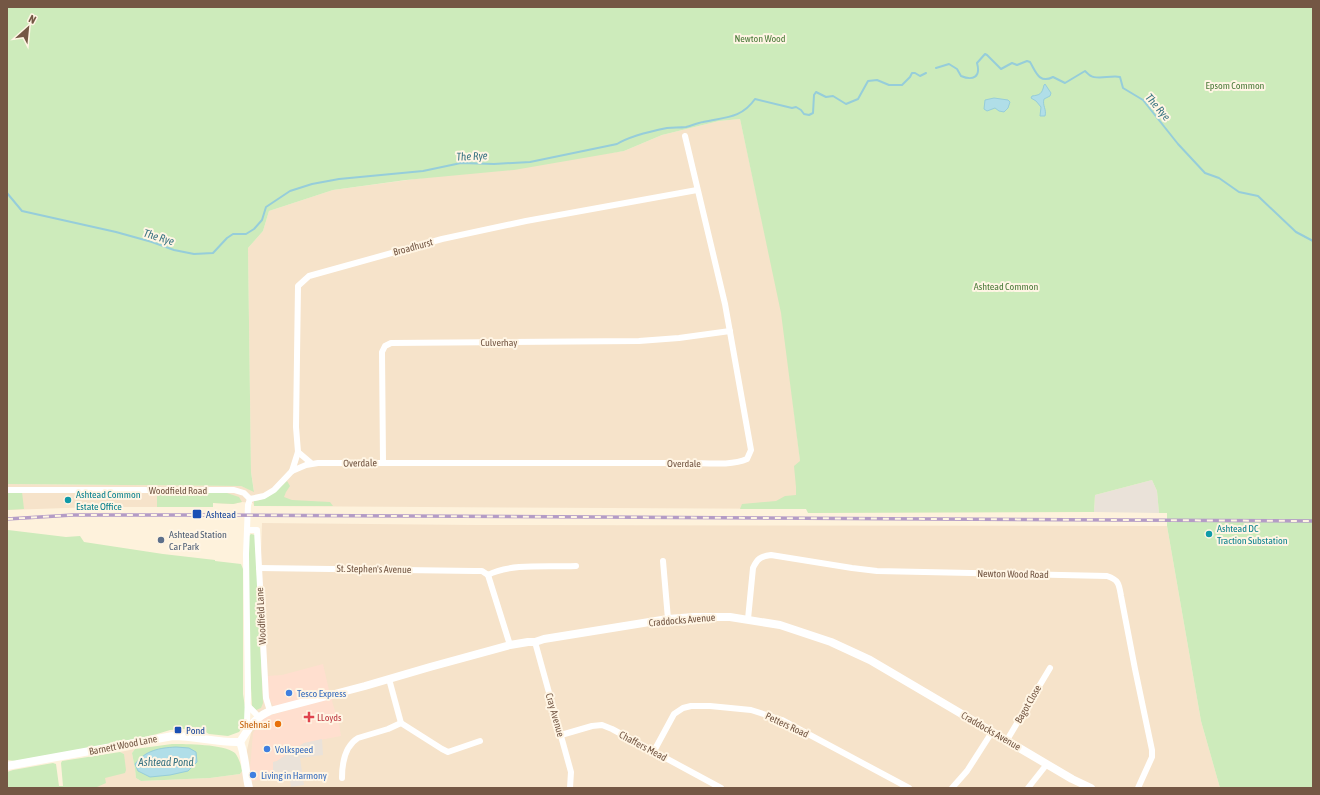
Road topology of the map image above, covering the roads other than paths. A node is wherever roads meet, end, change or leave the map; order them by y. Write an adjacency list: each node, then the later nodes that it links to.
1 (685, 136): 2 (street, Overdale)
2 (697, 190): 3 (street, Overdale); 4 (street, Broadhurst)
3 (730, 331): 5 (street, Culverhay); 5 (street, Overdale)
4 (298, 452): 6 (street); 7 (street, Broadhurst)
5 (383, 462): 6 (street, Overdale)
6 (311, 464): 7 (street, Overdale)
7 (292, 471): 9 (street, Broadhurst)
8 (7, 490): 9 (street, Woodfield Road)
9 (250, 499): 10 (street, Woodfield Lane)
10 (247, 530): 13 (street, Woodfield Lane); 21 (street, Woodfield Lane)
11 (663, 561): 15 (street)
12 (576, 566): 14 (street)
13 (259, 568): 14 (street, St. Stephen's Avenue); 22 (street, Woodfield Lane)
14 (488, 575): 18 (street)
15 (668, 619): 16 (street, Craddocks Avenue); 17 (street, Craddocks Avenue)
16 (748, 619): 26 (street, Craddocks Avenue); 42 (street, Newton Wood Road)
17 (536, 642): 18 (street, Craddocks Avenue); 27 (street, Cray Avenue)
18 (510, 645): 20 (street, Craddocks Avenue)
19 (1050, 668): 28 (street, Bagot Close)
20 (389, 679): 22 (street, Craddocks Avenue); 24 (street)
21 (248, 706): 23 (street); 25 (street, Woodfield Lane)
22 (270, 711): 23 (street, Craddocks Avenue)
23 (258, 717): 25 (street, Craddocks Avenue)
24 (401, 723): 29 (street); 34 (street)
25 (248, 728): 30 (street)
26 (992, 732): 28 (street, Craddocks Avenue); 39 (street)
27 (561, 735): 31 (street, Chaffers Mead); 36 (street, Cray Avenue)
28 (1007, 740): 32 (street, Craddocks Avenue)
29 (480, 741)
30 (240, 742): 33 (street, Barnett Wood Lane); 35 (street)
31 (654, 751): 37 (street, Chaffers Mead); 38 (street, Petters Road)
32 (1047, 764): 40 (street); 41 (street, Craddocks Avenue)
33 (7, 766)
34 (342, 778)
35 (249, 788)
36 (570, 788)
37 (721, 788)
38 (910, 788)
39 (952, 788)
40 (1028, 788)
41 (1091, 788)
42 (1138, 788)

